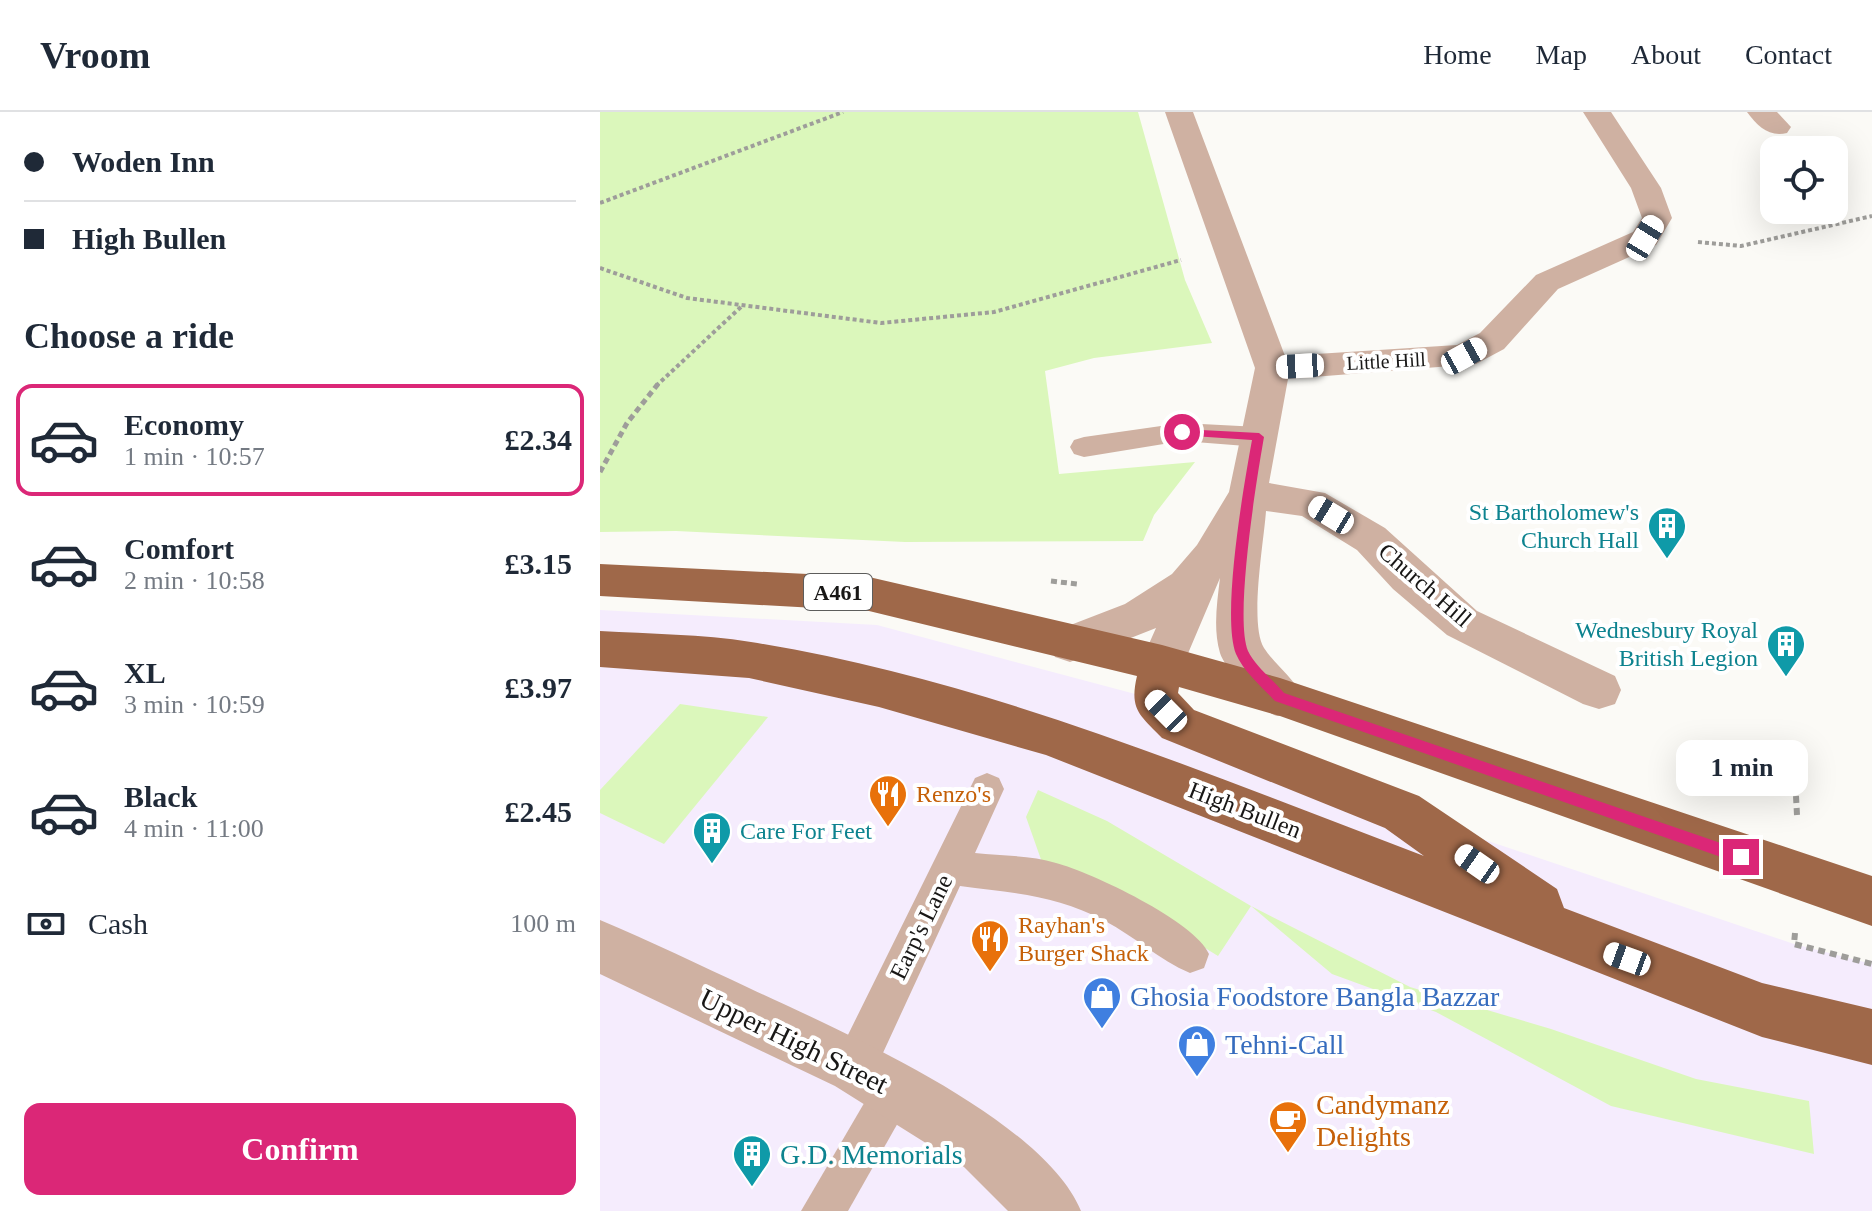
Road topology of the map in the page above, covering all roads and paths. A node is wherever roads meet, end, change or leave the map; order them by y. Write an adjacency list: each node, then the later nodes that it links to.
1 (843, 112): 4 (path)
2 (1179, 112): 10 (street)
3 (1597, 112): 6 (street)
4 (600, 203)
5 (1872, 216): 6 (path)
6 (1645, 238): 10 (street, Little Hill)
7 (1191, 258): 9 (path)
8 (600, 268): 9 (path)
9 (743, 305): 13 (path)
10 (1272, 368): 11 (street)
11 (1259, 437): 12 (lane); 14 (street)
12 (1084, 447)
13 (600, 472)
14 (1248, 494): 15 (street); 20 (street, Church Hill); 21 (street)
15 (1202, 570): 17 (street); 19 (street)
16 (600, 580): 17 (highway, A461)
17 (1070, 644): 19 (highway, A461)
18 (600, 649): 28 (highway, High Bullen)
19 (1162, 664): 21 (highway, A461); 28 (highway)
20 (1599, 690)
21 (1280, 697): 26 (highway, A461)
22 (987, 789): 25 (lane, Earp's Lane)
23 (1796, 796): 24 (path)
24 (1798, 825)
25 (950, 867): 29 (lane); 31 (lane, Earp's Lane)
26 (1872, 901)
27 (600, 946): 31 (street, Upper High Street)
28 (1601, 949): 30 (highway, High Bullen)
29 (1190, 954)
30 (1872, 1037)
31 (875, 1078): 32 (lane, Earp's Lane); 33 (street, Upper High Street)
32 (823, 1211)
33 (1051, 1211)

